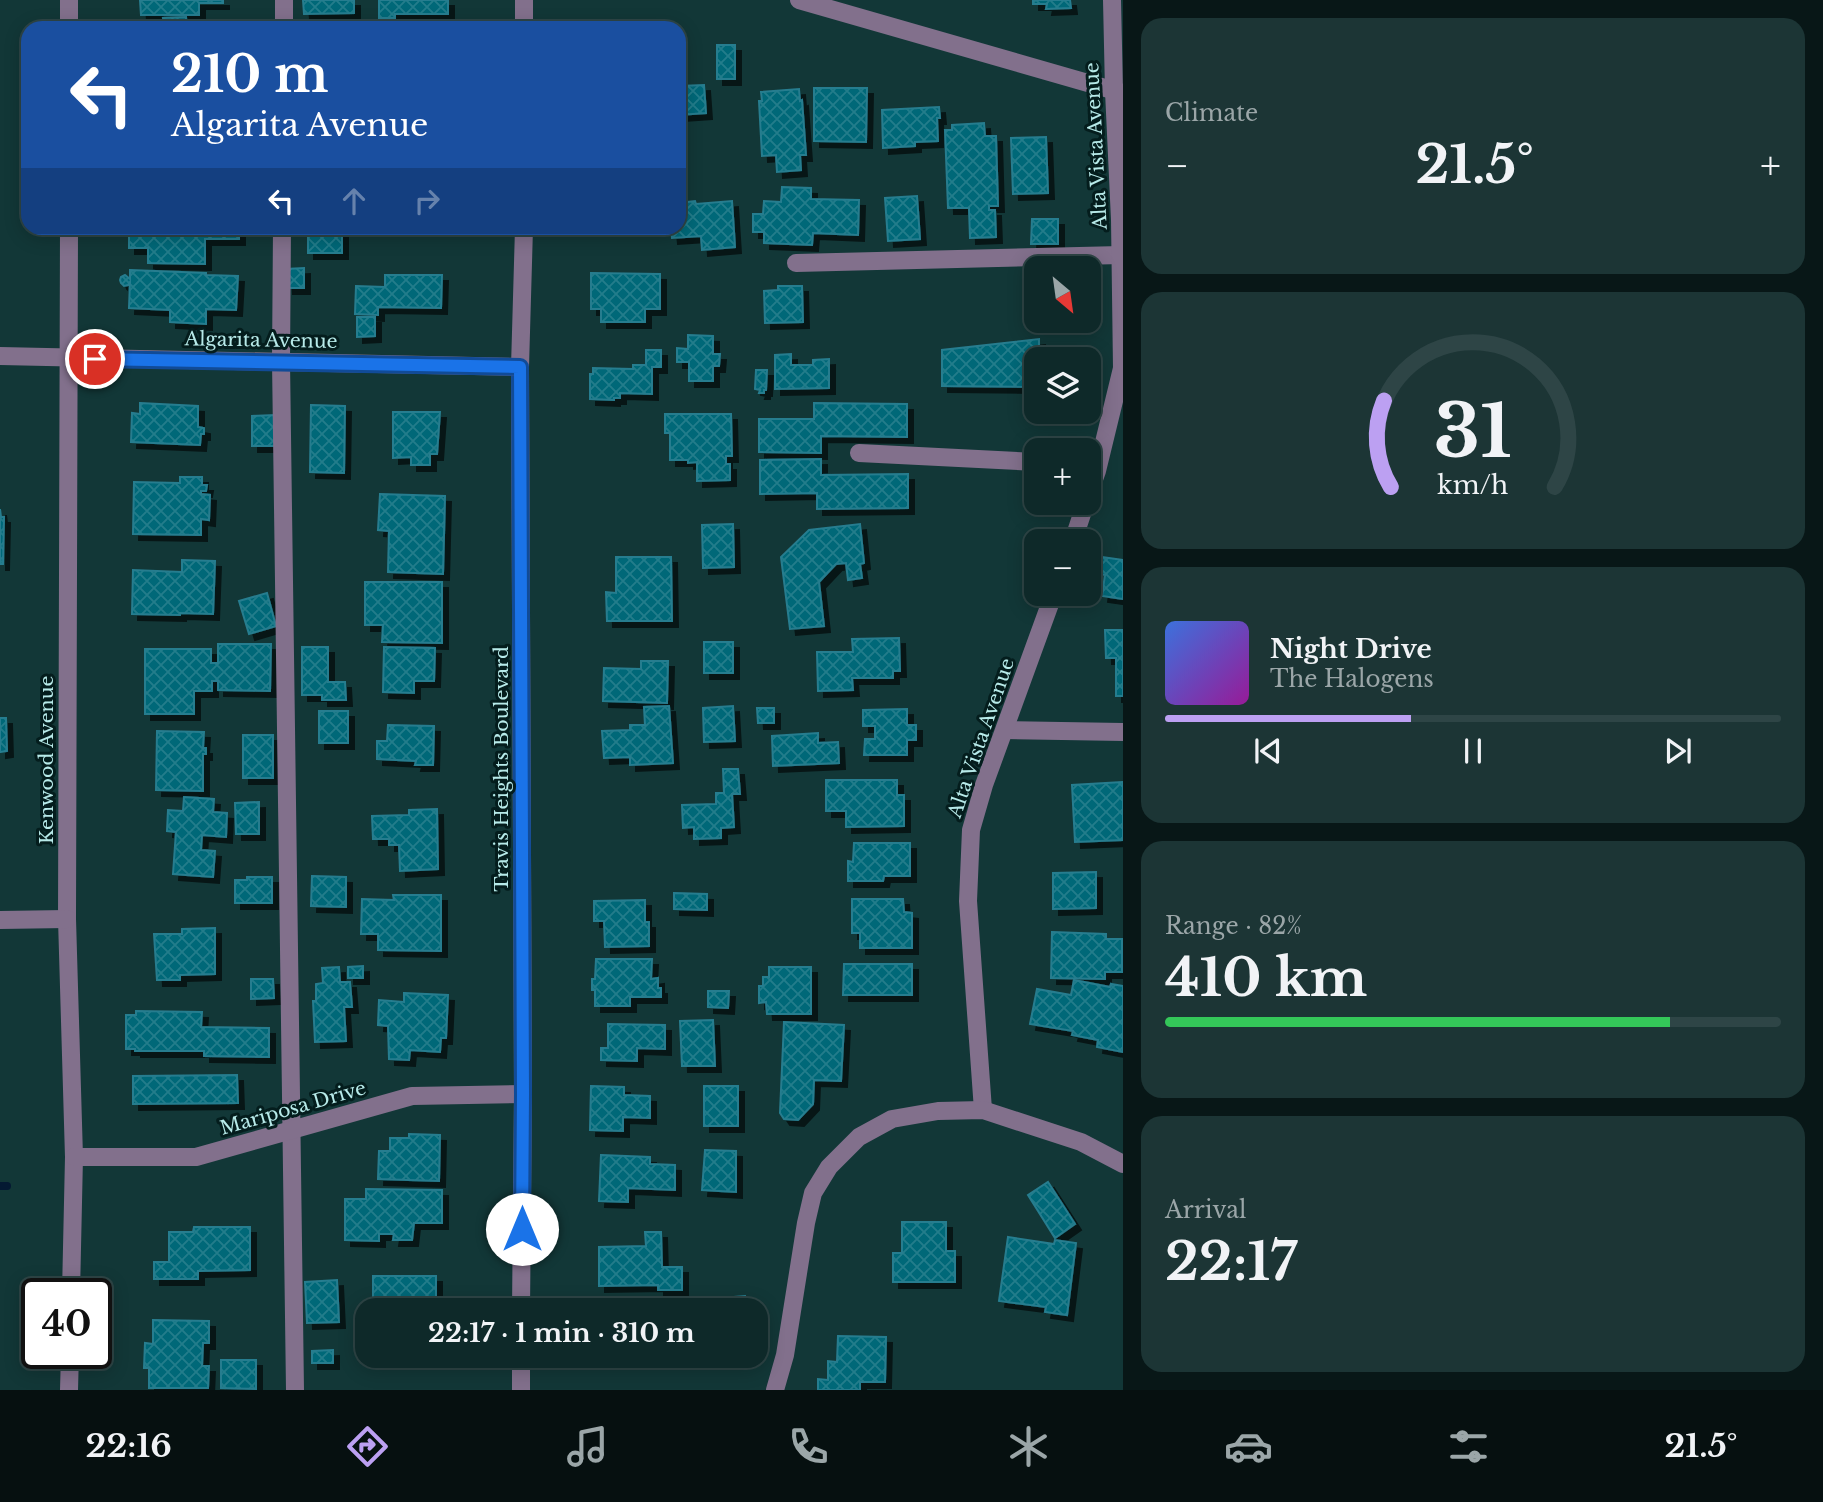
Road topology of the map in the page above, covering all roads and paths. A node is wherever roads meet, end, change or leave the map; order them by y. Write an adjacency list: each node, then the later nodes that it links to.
1 (69, 0): 6 (street)
2 (284, 0): 7 (street)
3 (524, 0): 8 (street)
4 (799, 0): 9 (street)
5 (1112, 0): 9 (street, Alta Vista Avenue)
6 (69, 21)
7 (284, 21)
8 (524, 21)
9 (1119, 92): 10 (street, Alta Vista Avenue)
10 (1122, 221): 14 (street, Alta Vista Avenue)
11 (69, 235): 17 (street, Kenwood Avenue)
12 (282, 235): 18 (street)
13 (524, 235): 19 (street, Travis Heights Boulevard)
14 (1121, 255): 15 (street); 20 (street, Alta Vista Avenue)
15 (796, 263)
16 (0, 356): 17 (street, Algarita Avenue)
17 (68, 358): 18 (street, Algarita Avenue); 26 (street, Kenwood Avenue)
18 (281, 361): 19 (street, Algarita Avenue); 30 (street)
19 (520, 367): 28 (street, Travis Heights Boulevard)
20 (1101, 442)
21 (859, 453): 22 (street)
22 (1024, 461)
23 (1049, 606): 24 (street, Alta Vista Avenue)
24 (1005, 730): 25 (street); 29 (street, Alta Vista Avenue)
25 (1123, 732)
26 (67, 919): 27 (street); 31 (street, Kenwood Avenue)
27 (0, 920)
28 (523, 1094): 30 (street, Mariposa Drive); 34 (street, Travis Heights Boulevard)
29 (983, 1110): 32 (street); 40 (street)
30 (291, 1130): 31 (street, Mariposa Drive); 38 (street)
31 (74, 1157): 33 (street, Kenwood Avenue)
32 (1123, 1164)
33 (71, 1278)
34 (522, 1298)
35 (521, 1368): 39 (street)
36 (70, 1369): 37 (street)
37 (69, 1390)
38 (295, 1390)
39 (521, 1390)
40 (775, 1390)

